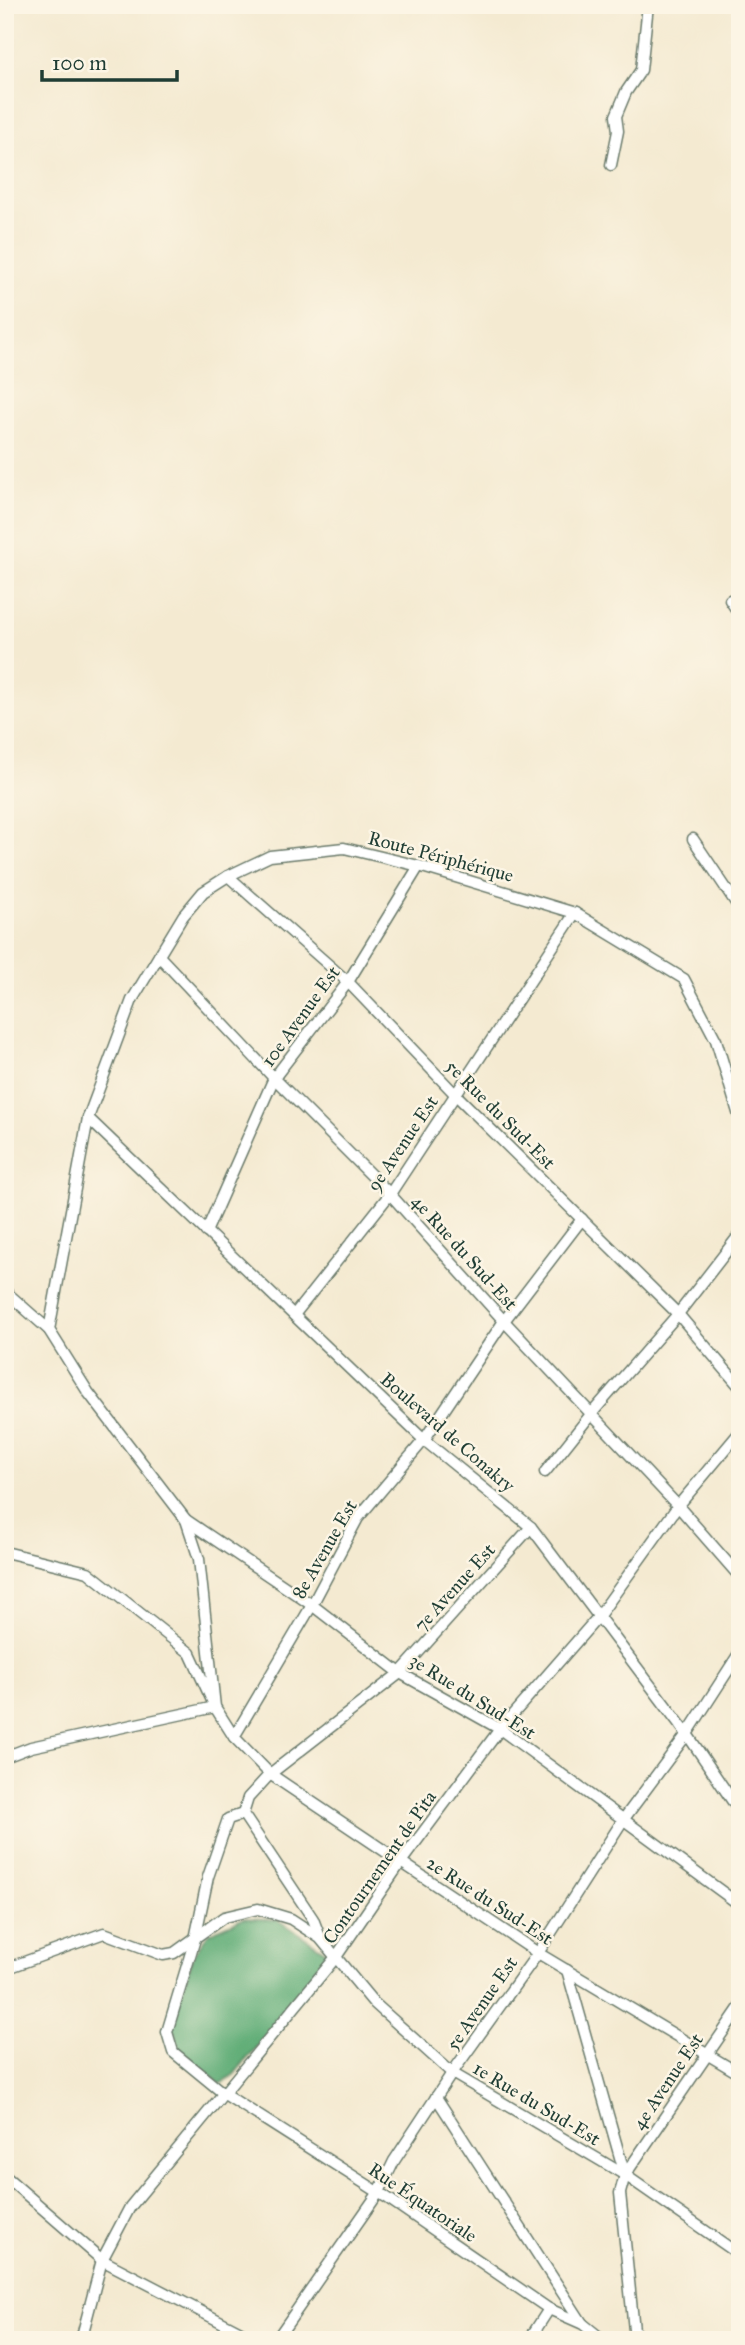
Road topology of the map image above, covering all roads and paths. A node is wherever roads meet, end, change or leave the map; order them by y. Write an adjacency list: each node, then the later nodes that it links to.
1 (648, 5): 2 (street)
2 (611, 165)
3 (740, 597): 4 (street)
4 (740, 615)
5 (693, 839): 8 (street)
6 (419, 866): 7 (street, Route Périphérique); 9 (street, Route Périphérique); 11 (street, 10e Avenue Est)
7 (228, 876): 10 (street, Route Périphérique); 11 (street, 5e Rue du Sud-Est)
8 (740, 909)
9 (575, 913): 13 (street, 9e Avenue Est); 15 (street, Route Périphérique)
10 (159, 956): 12 (street, 4e Rue du Sud-Est); 14 (street, Route Périphérique)
11 (348, 982): 12 (street, 10e Avenue Est); 13 (street, 5e Rue du Sud-Est)
12 (274, 1078): 16 (street, 4e Rue du Sud-Est); 18 (street, 10e Avenue Est)
13 (456, 1095): 16 (street, 9e Avenue Est); 17 (street, 5e Rue du Sud-Est)
14 (88, 1118): 18 (street, Boulevard de Conakry); 24 (street, Route Périphérique)
15 (740, 1119)
16 (390, 1194): 22 (street, 9e Avenue Est); 23 (street, 4e Rue du Sud-Est)
17 (582, 1219): 21 (street, 5e Rue du Sud-Est); 23 (street, 8e Avenue Est)
18 (206, 1233): 22 (street, Boulevard de Conakry)
19 (740, 1234): 21 (street)
20 (5, 1291): 24 (street)
21 (678, 1314): 25 (street, 5e Rue du Sud-Est); 26 (street)
22 (294, 1315): 28 (street, Boulevard de Conakry)
23 (503, 1321): 26 (street, 4e Rue du Sud-Est); 28 (street, 8e Avenue Est)
24 (49, 1330): 31 (street)
25 (740, 1387)
26 (592, 1413): 29 (street); 30 (street, 4e Rue du Sud-Est)
27 (740, 1432): 30 (street, Contournement de Pita)
28 (425, 1440): 32 (street, Boulevard de Conakry); 35 (street, 8e Avenue Est)
29 (545, 1472)
30 (678, 1506): 34 (street, 4e Rue du Sud-Est); 36 (street, Contournement de Pita)
31 (186, 1520): 35 (street, 3e Rue du Sud-Est); 39 (street)
32 (531, 1527): 36 (street, Boulevard de Conakry); 38 (street, 7e Avenue Est)
33 (5, 1552): 39 (street, 2e Rue du Sud-Est)
34 (740, 1577)
35 (312, 1605): 38 (street, 3e Rue du Sud-Est); 42 (street, 8e Avenue Est)
36 (598, 1617): 40 (street, Contournement de Pita); 41 (street, Boulevard de Conakry)
37 (740, 1652): 41 (street, 5e Avenue Est)
38 (400, 1673): 40 (street, 3e Rue du Sud-Est); 44 (street, 7e Avenue Est)
39 (215, 1707): 42 (street, 2e Rue du Sud-Est); 43 (street)
40 (500, 1729): 47 (street, 3e Rue du Sud-Est); 48 (street, Contournement de Pita)
41 (687, 1734): 45 (street, Boulevard de Conakry); 47 (street, 5e Avenue Est)
42 (234, 1737): 44 (street, 2e Rue du Sud-Est)
43 (5, 1757)
44 (270, 1774): 46 (street, 7e Avenue Est); 48 (street, 2e Rue du Sud-Est)
45 (740, 1812)
46 (243, 1814): 50 (street); 51 (street, 7e Avenue Est)
47 (623, 1820): 49 (street, 3e Rue du Sud-Est); 52 (street, 5e Avenue Est)
48 (401, 1863): 52 (street, 2e Rue du Sud-Est); 53 (street, Contournement de Pita)
49 (740, 1905)
50 (320, 1938): 51 (street, 1e Rue du Sud-Est); 53 (street, 1e Rue du Sud-Est)
51 (195, 1939): 54 (street, 1e Rue du Sud-Est); 60 (street, Rue Équatoriale)
52 (538, 1952): 55 (street, 2e Rue du Sud-Est); 58 (street, 5e Avenue Est)
53 (336, 1957): 58 (street, 1e Rue du Sud-Est); 60 (street, Contournement de Pita)
54 (5, 1969)
55 (567, 1970): 57 (street, 2e Rue du Sud-Est); 62 (street)
56 (740, 2007): 57 (street, 4e Avenue Est)
57 (708, 2053): 59 (street, 2e Rue du Sud-Est); 62 (street, 4e Avenue Est)
58 (452, 2073): 61 (street, 5e Avenue Est); 62 (street, 1e Rue du Sud-Est)
59 (740, 2074)
60 (223, 2093): 64 (street, Rue Équatoriale); 66 (street, Contournement de Pita)
61 (436, 2097): 64 (street, 5e Avenue Est); 68 (street)
62 (625, 2175): 65 (street, 1e Rue du Sud-Est); 74 (street)
63 (5, 2176): 66 (street)
64 (379, 2192): 67 (street, Rue Équatoriale); 71 (street, 5e Avenue Est)
65 (740, 2255)
66 (102, 2260): 69 (street, Contournement de Pita); 70 (street)
67 (549, 2309): 68 (street, Rue Équatoriale); 72 (street)
68 (583, 2324): 73 (street, Rue Équatoriale)
69 (81, 2340)
70 (256, 2340)
71 (276, 2340)
72 (529, 2340)
73 (603, 2340)
74 (635, 2340)

